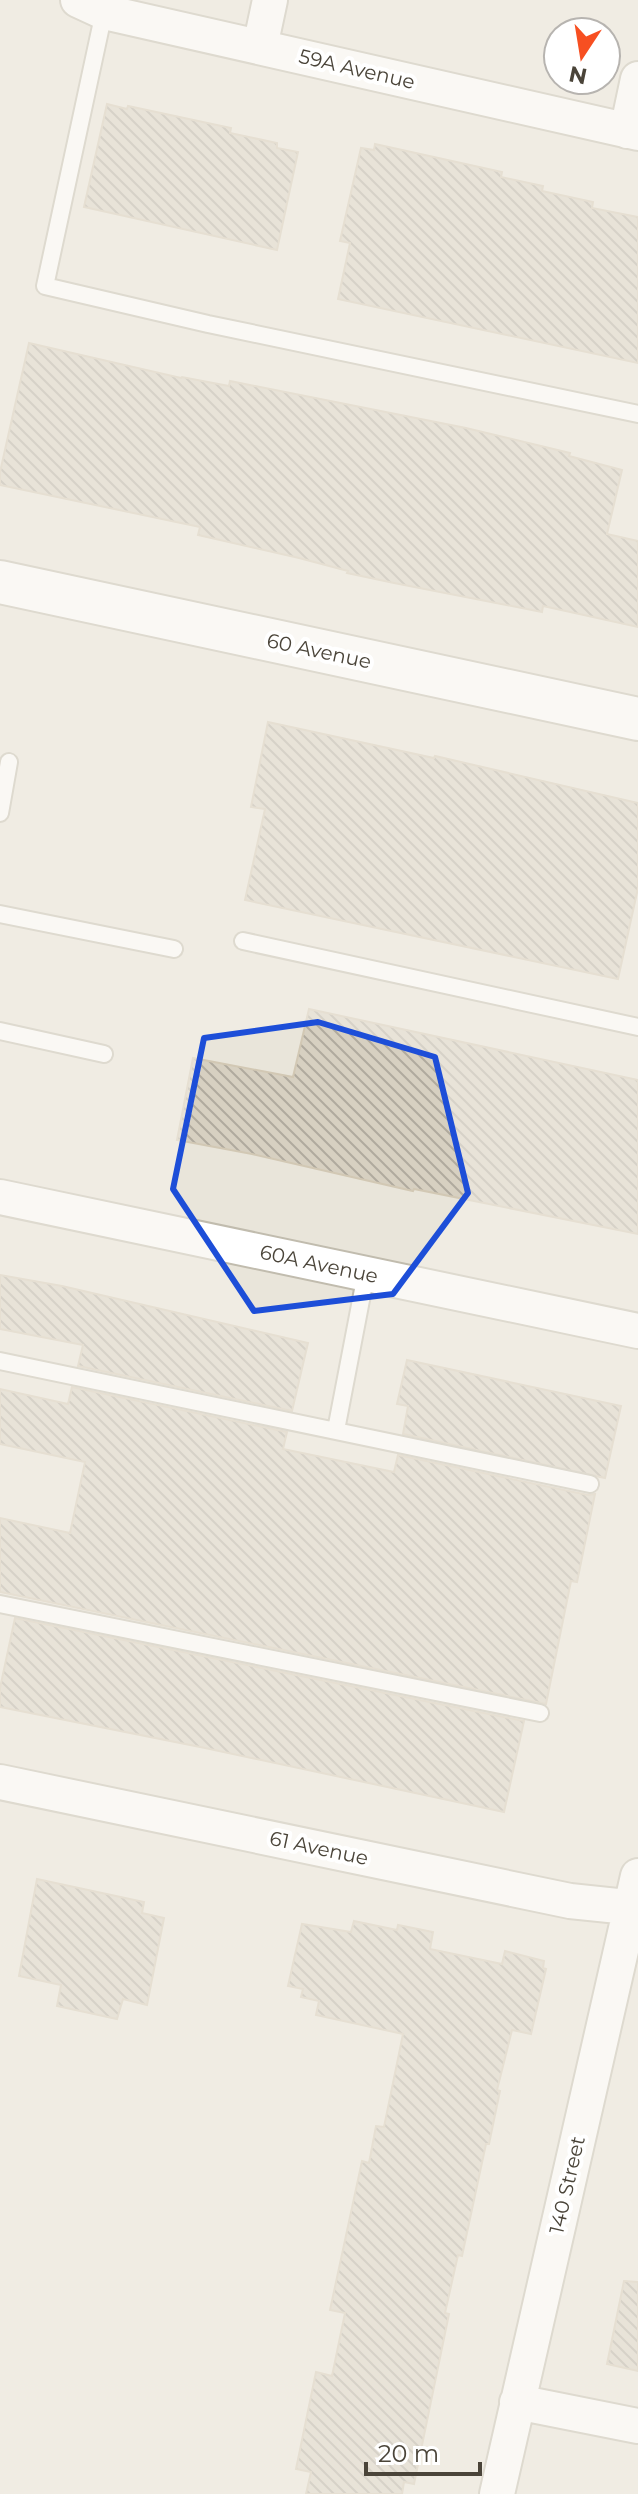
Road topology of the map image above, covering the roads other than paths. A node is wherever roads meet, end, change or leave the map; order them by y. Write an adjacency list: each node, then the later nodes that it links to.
1 (270, 0): 3 (street)
2 (91, 6): 3 (street, 59A Avenue); 6 (lane)
3 (260, 47): 5 (street, 59A Avenue)
4 (638, 79): 5 (street)
5 (632, 132)
6 (638, 414)
7 (0, 582): 8 (street, 60 Avenue)
8 (638, 719)
9 (9, 762): 10 (lane)
10 (0, 813)
11 (0, 914): 13 (lane)
12 (243, 941): 14 (lane)
13 (174, 949)
14 (638, 1027)
15 (0, 1031): 16 (lane)
16 (104, 1054)
17 (0, 1197): 18 (street, 60A Avenue)
18 (366, 1274): 19 (street, 60A Avenue); 21 (lane)
19 (638, 1331)
20 (0, 1361): 21 (lane)
21 (336, 1430): 22 (lane)
22 (590, 1484)
23 (0, 1604): 24 (lane)
24 (540, 1713)
25 (0, 1782): 26 (street, 61 Avenue)
26 (636, 1897): 27 (street, 140 Street)
27 (517, 2402): 28 (street); 29 (street, 140 Street)
28 (638, 2426)
29 (497, 2494)

